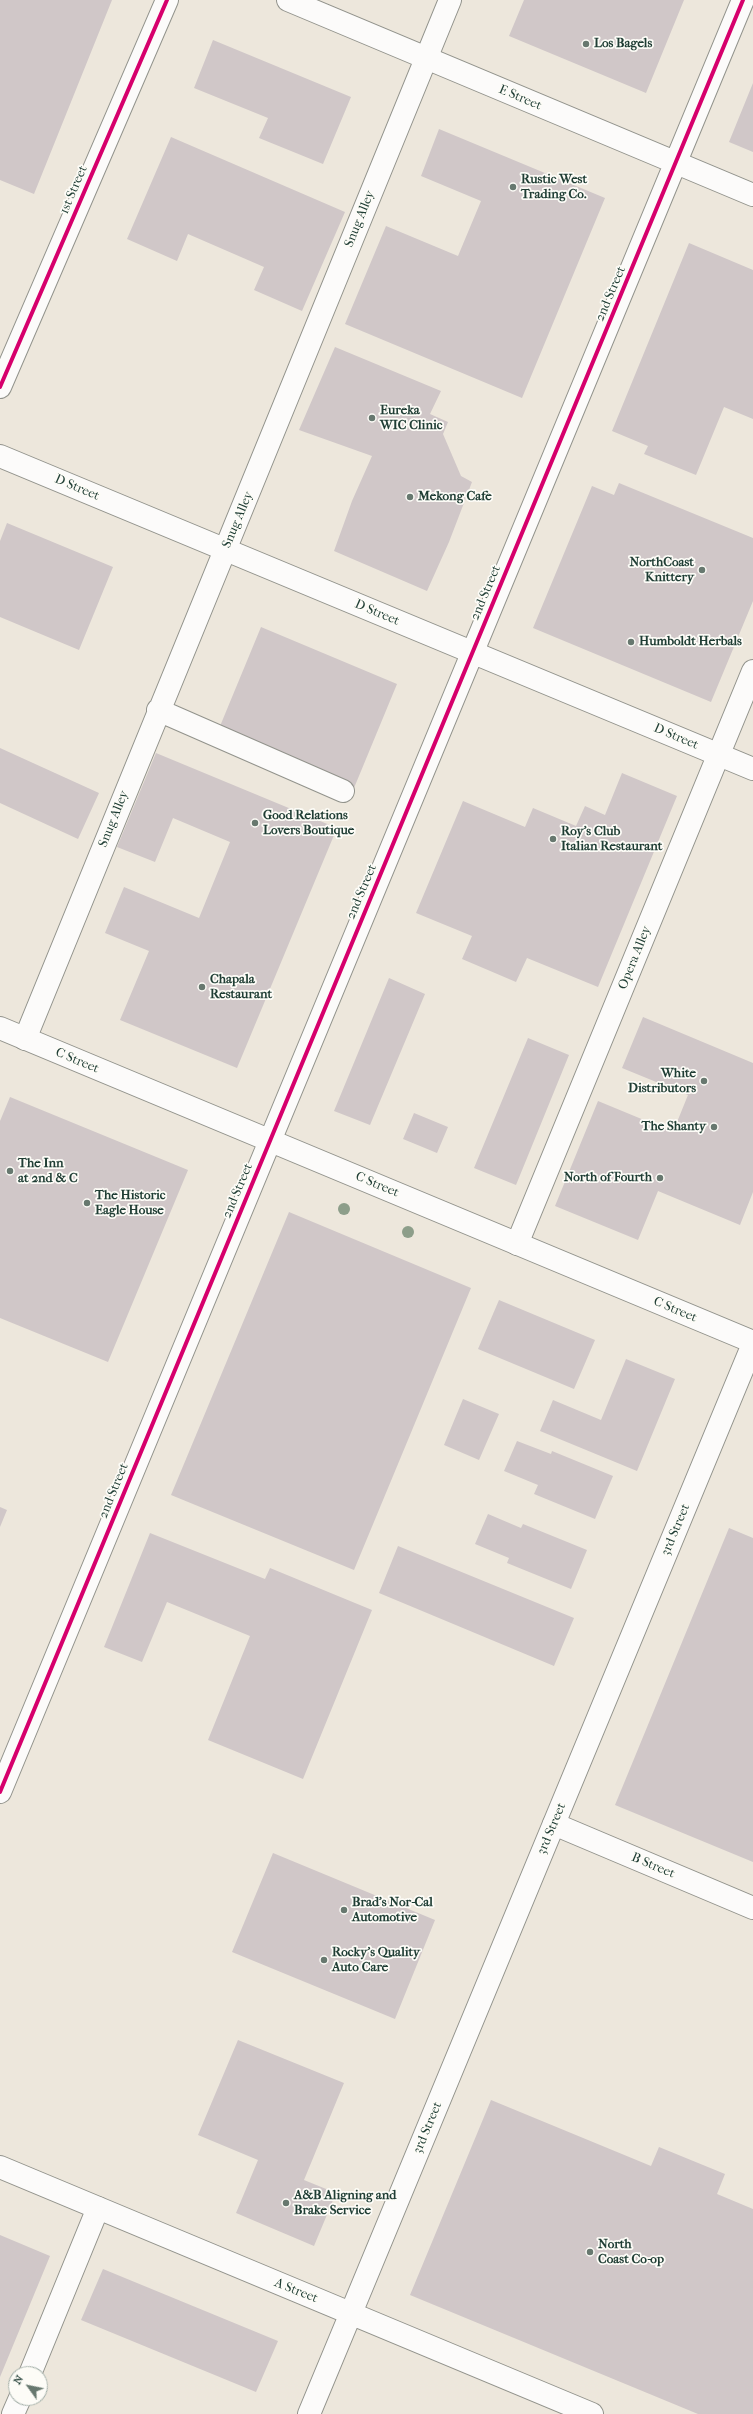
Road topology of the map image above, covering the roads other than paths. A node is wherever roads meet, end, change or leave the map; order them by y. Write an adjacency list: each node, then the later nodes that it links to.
1 (167, 0): 8 (street, 1st Street)
2 (288, 0): 5 (street, E Street)
3 (450, 0): 5 (street, Snug Alley)
4 (743, 0): 6 (street, 2nd Street)
5 (425, 58): 6 (street, E Street); 10 (street, Snug Alley)
6 (676, 163): 7 (street, E Street); 11 (street, 2nd Street)
7 (753, 195)
8 (0, 388)
9 (0, 456): 10 (street, D Street)
10 (226, 550): 11 (street, D Street); 13 (street, Snug Alley)
11 (473, 652): 14 (street, D Street); 19 (street, 2nd Street)
12 (753, 671): 14 (street, Opera Alley)
13 (158, 710): 16 (street); 18 (street, Snug Alley)
14 (719, 755): 15 (street, D Street); 20 (street, Opera Alley)
15 (753, 769)
16 (343, 791)
17 (0, 1028): 18 (street, C Street)
18 (25, 1039): 19 (street, C Street)
19 (270, 1141): 20 (street, C Street); 22 (street, 2nd Street)
20 (517, 1244): 21 (street, C Street)
21 (753, 1343): 23 (street, 3rd Street)
22 (0, 1792)
23 (554, 1824): 24 (street, B Street); 27 (street, 3rd Street)
24 (753, 1908)
25 (0, 2167): 26 (street, A Street)
26 (98, 2208): 27 (street, A Street); 28 (street)
27 (350, 2314): 29 (street, 3rd Street); 30 (street, A Street)
28 (33, 2366)
29 (309, 2414)
30 (592, 2414)

